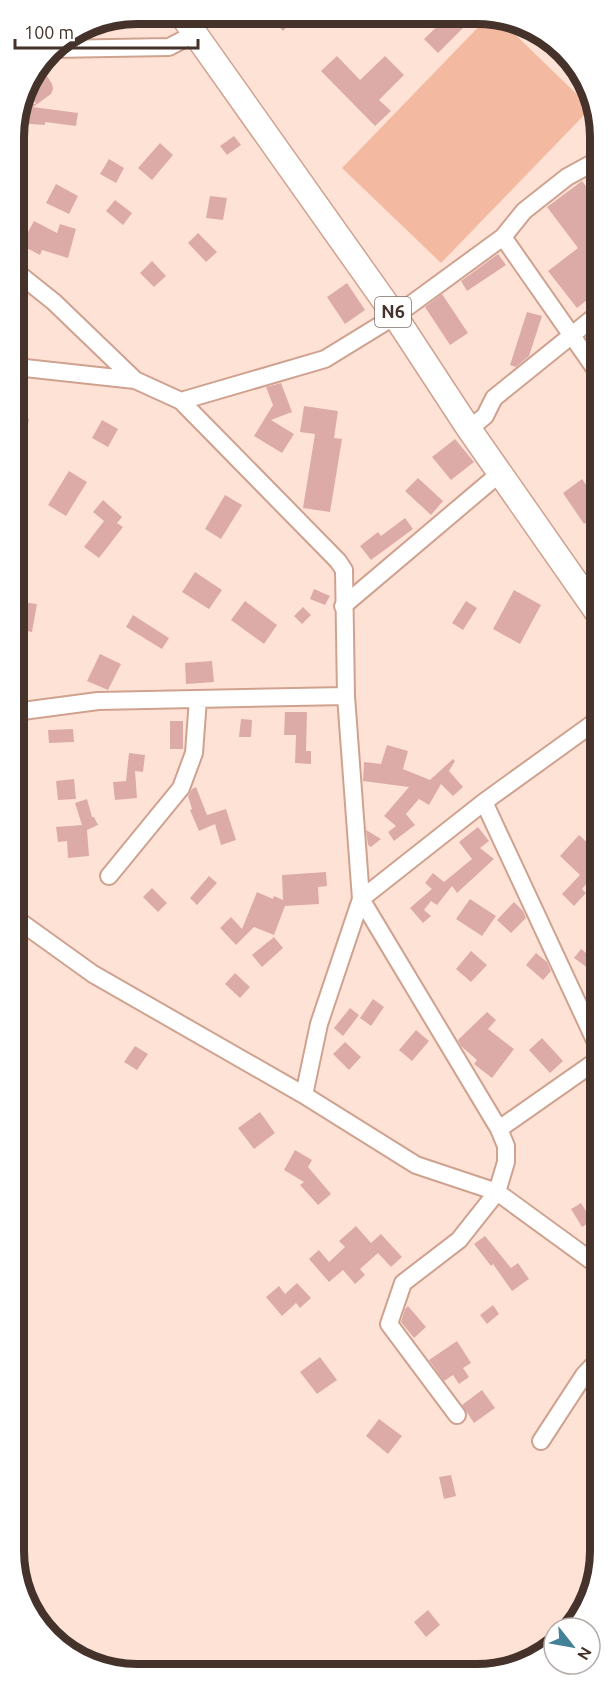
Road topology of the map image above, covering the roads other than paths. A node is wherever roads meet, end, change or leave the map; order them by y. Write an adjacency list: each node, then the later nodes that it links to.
1 (188, 24): 2 (highway, N6)
2 (194, 34): 3 (street); 7 (highway, N6)
3 (67, 49)
4 (590, 164): 5 (street)
5 (503, 237): 7 (street); 9 (street)
6 (24, 278): 12 (street)
7 (395, 316): 13 (street); 14 (highway, N6)
8 (590, 320): 9 (street)
9 (572, 335): 10 (street); 14 (street)
10 (590, 361)
11 (24, 368): 12 (street)
12 (135, 381): 13 (street)
13 (181, 401): 17 (street)
14 (469, 429): 15 (highway, N6)
15 (499, 474): 16 (highway, N6); 17 (street)
16 (590, 602)
17 (343, 606): 18 (street)
18 (346, 696): 19 (street); 24 (street)
19 (198, 699): 20 (street); 23 (street)
20 (24, 711)
21 (590, 725): 22 (street)
22 (484, 802): 24 (street); 26 (street)
23 (109, 876)
24 (361, 900): 28 (street); 29 (street)
25 (24, 924): 28 (street)
26 (590, 1028)
27 (590, 1066): 29 (street)
28 (304, 1095): 30 (street)
29 (499, 1130): 30 (street)
30 (497, 1192): 31 (street); 33 (street)
31 (590, 1261)
32 (590, 1369): 34 (street)
33 (457, 1415)
34 (541, 1441)

